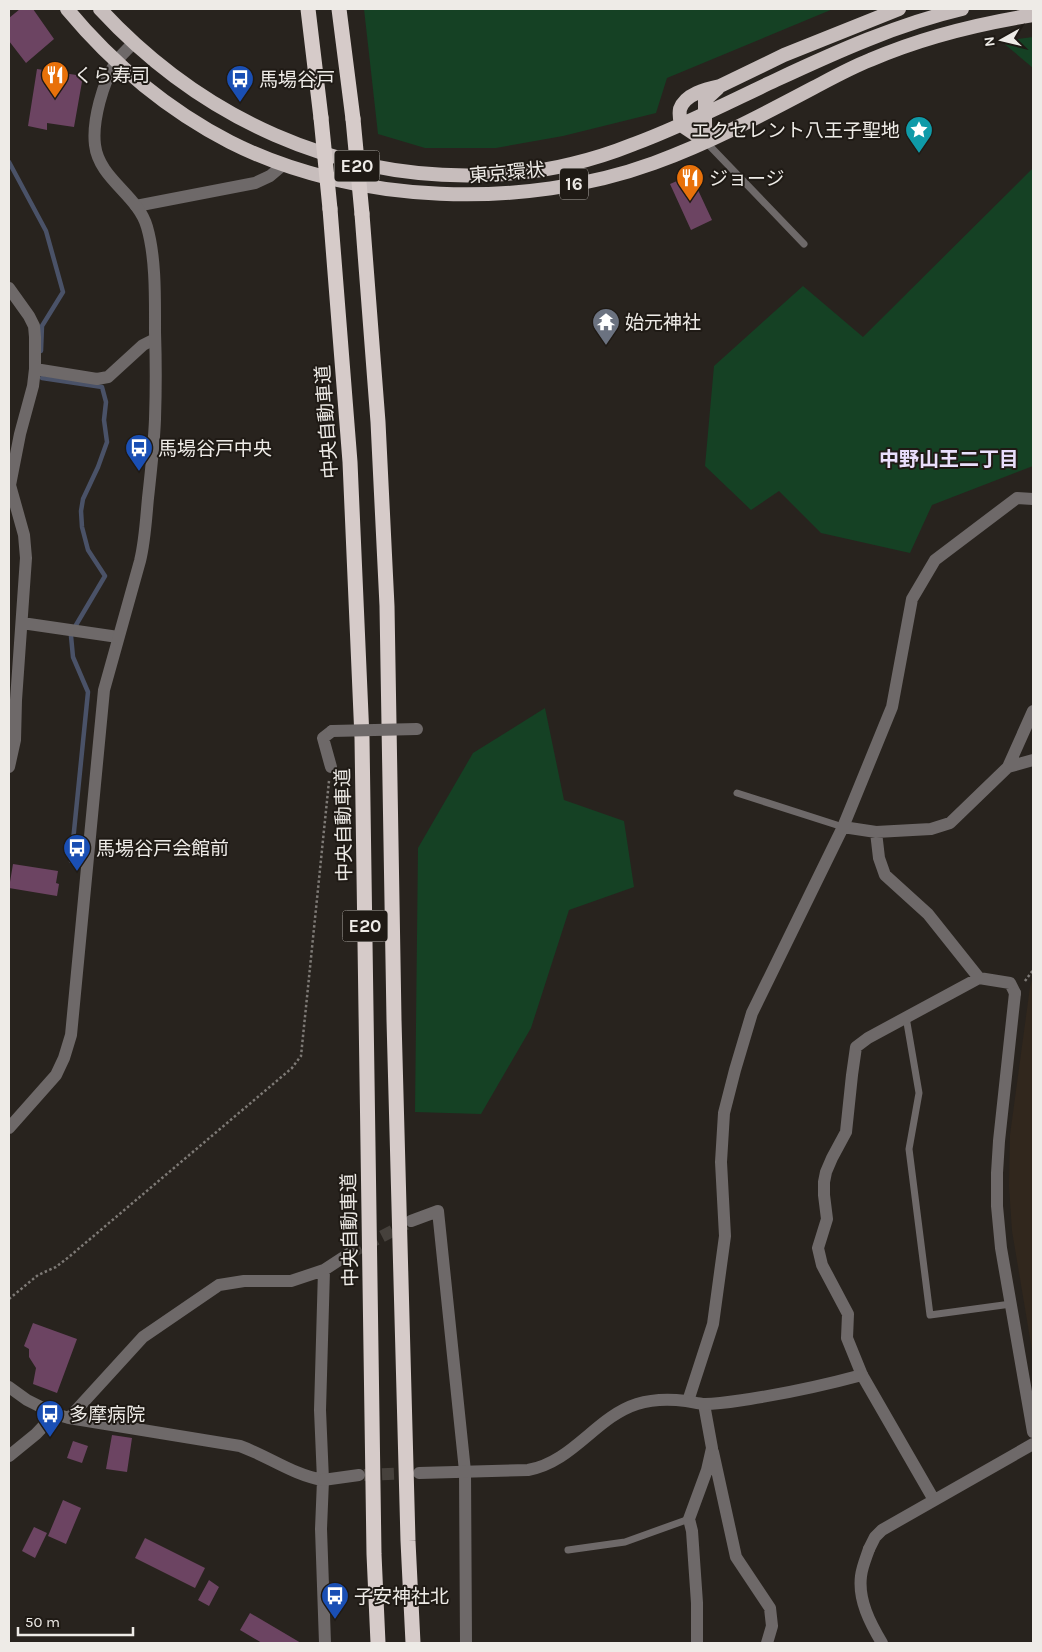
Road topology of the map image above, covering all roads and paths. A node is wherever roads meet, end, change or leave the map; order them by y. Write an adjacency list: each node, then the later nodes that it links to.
1 (67, 9): 9 (highway, 東京環状 / 16)
2 (100, 9): 8 (highway, 東京環状 / 16)
3 (308, 9): 58 (highway, 中央自動車道 / E20, bridge)
4 (340, 9): 59 (highway, E20, bridge)
5 (899, 9): 10 (highway)
6 (962, 9): 11 (highway, 東京環状 / 16)
7 (1033, 15): 13 (highway, 東京環状 / 16)
8 (134, 42): 9 (street); 12 (highway, 東京環状 / 16)
9 (117, 61): 14 (highway, 東京環状 / 16); 15 (street)
10 (720, 86): 11 (highway); 12 (highway)
11 (704, 115): 12 (highway, 東京環状 / 16); 13 (highway)
12 (681, 125): 13 (highway)
13 (705, 141): 14 (highway, 東京環状 / 16); 16 (lane)
14 (283, 165): 15 (street)
15 (136, 206): 18 (street)
16 (804, 244)
17 (9, 288): 19 (street)
18 (155, 340): 19 (street); 22 (street)
19 (35, 369): 21 (street)
20 (1033, 499): 30 (street)
21 (22, 623): 22 (street); 26 (street)
22 (118, 637): 34 (street)
23 (1033, 711): 28 (street)
24 (417, 729): 27 (street, bridge)
25 (1033, 760): 28 (street)
26 (9, 767)
27 (331, 767): 38 (path)
28 (1008, 767): 31 (street)
29 (736, 793): 30 (lane)
30 (843, 827): 31 (street); 42 (street)
31 (876, 832): 32 (street)
32 (979, 978): 33 (street); 39 (street)
33 (906, 1017): 39 (lane); 40 (street)
34 (9, 1128)
35 (411, 1221): 50 (street)
36 (350, 1253): 37 (street)
37 (324, 1270): 45 (street); 53 (street)
38 (9, 1300)
39 (1011, 1304): 46 (street)
40 (862, 1375): 43 (street); 54 (street)
41 (9, 1387): 44 (street)
42 (688, 1401): 43 (street); 50 (street)
43 (704, 1404): 48 (street)
44 (55, 1414): 45 (street); 49 (street)
45 (69, 1418): 53 (street)
46 (1033, 1432)
47 (1033, 1444): 54 (street)
48 (712, 1448): 55 (street); 62 (street)
49 (9, 1456)
50 (464, 1471): 51 (street); 60 (street)
51 (419, 1473)
52 (359, 1475): 53 (street)
53 (323, 1480): 57 (street)
54 (934, 1500): 63 (street)
55 (689, 1519): 56 (lane); 61 (street)
56 (568, 1550)
57 (325, 1643)
58 (378, 1643)
59 (413, 1643)
60 (466, 1643)
61 (696, 1643)
62 (767, 1643)
63 (882, 1643)

